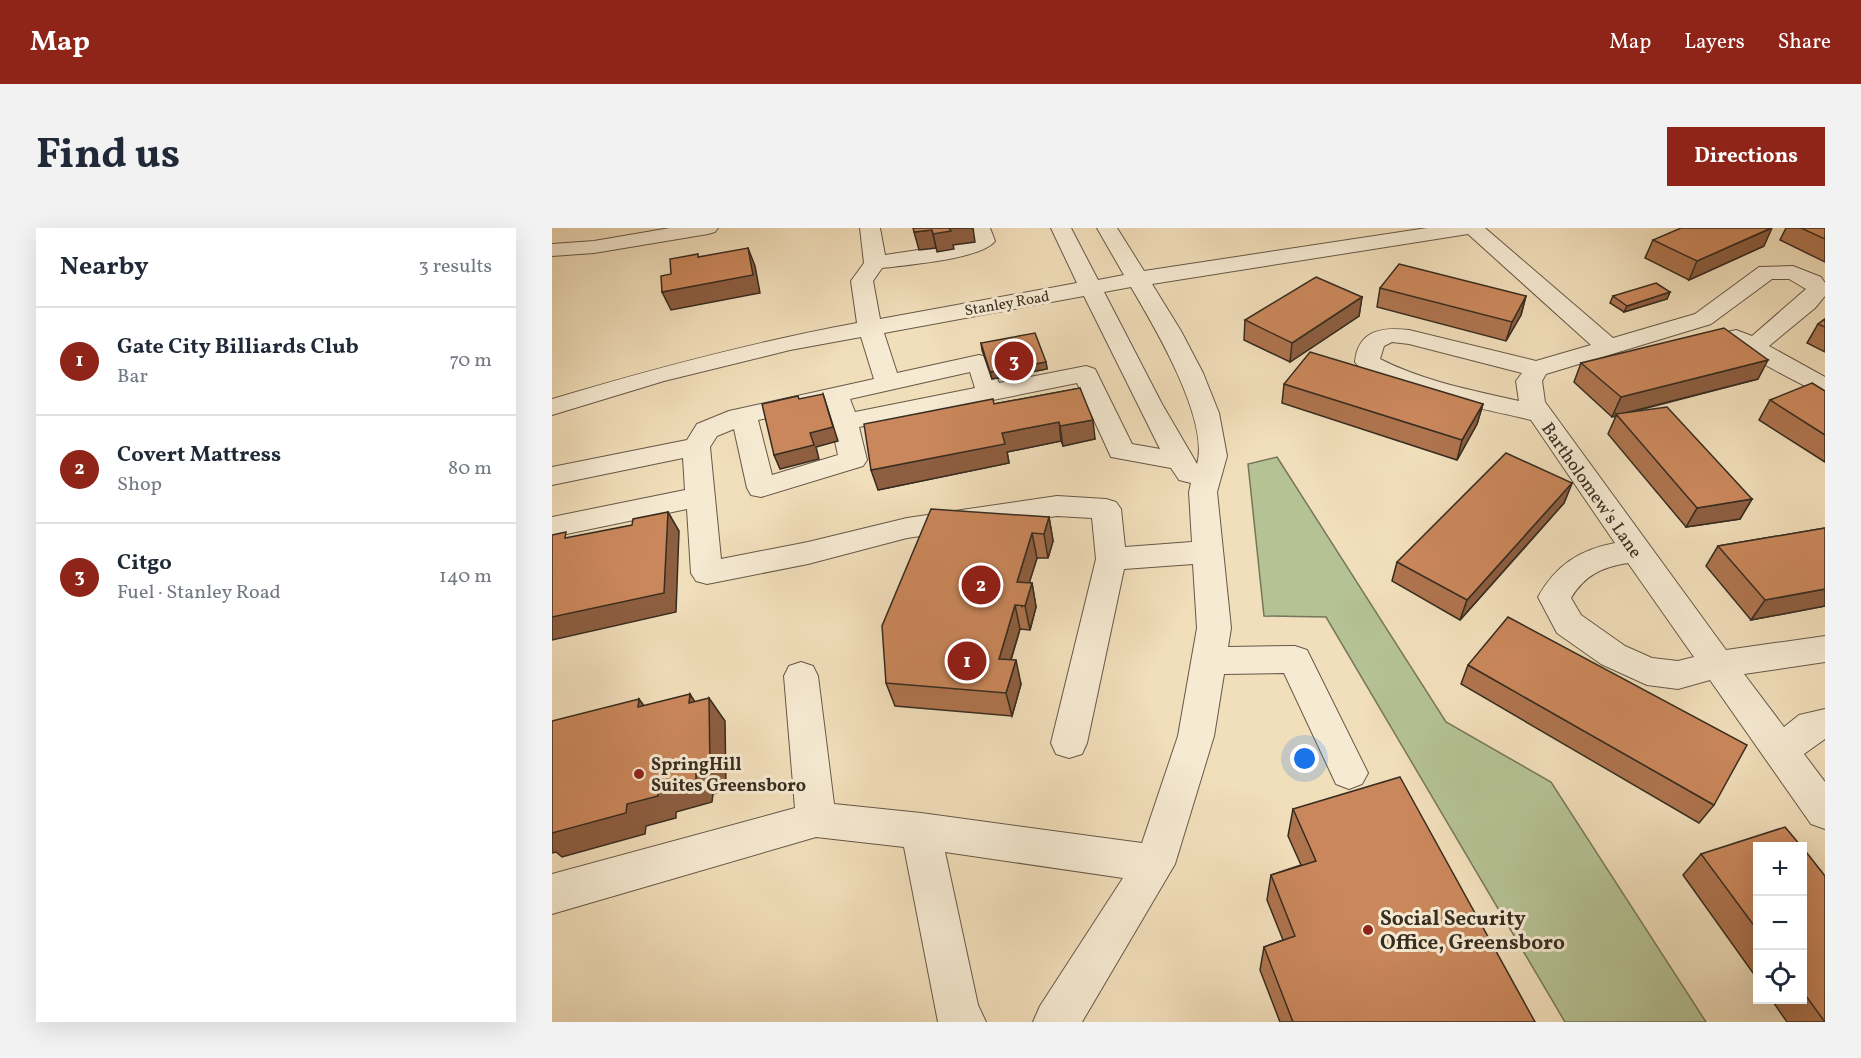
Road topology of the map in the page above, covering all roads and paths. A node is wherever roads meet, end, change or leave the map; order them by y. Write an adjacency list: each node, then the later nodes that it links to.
1 (708, 228): 8 (street)
2 (870, 228): 9 (street)
3 (980, 228): 9 (street)
4 (1061, 228): 11 (street)
5 (1107, 228): 10 (street)
6 (1467, 228): 10 (street, Stanley Road)
7 (1473, 228): 15 (street)
8 (552, 250)
9 (875, 263): 13 (street)
10 (1138, 279): 11 (street, Stanley Road); 28 (street)
11 (1090, 288): 13 (street, Stanley Road); 26 (street)
12 (1703, 319): 14 (street); 14 (street); 15 (street)
13 (869, 328): 17 (street); 21 (street, Stanley Road)
14 (1753, 347): 18 (street)
15 (1608, 348): 16 (street)
16 (1537, 369): 22 (street, Bartholomew's Lane); 22 (street)
17 (888, 383): 19 (street); 20 (street)
18 (1825, 387)
19 (990, 393): 24 (street); 26 (street)
20 (837, 394): 23 (street); 24 (street)
21 (552, 407)
22 (1539, 414): 31 (street, Bartholomew's Lane)
23 (744, 416): 24 (street); 25 (street)
24 (844, 422)
25 (696, 447): 27 (street); 29 (street)
26 (1180, 461): 28 (street)
27 (552, 476)
28 (1203, 492): 32 (street)
29 (700, 497): 30 (street); 33 (street)
30 (552, 527)
31 (1636, 551): 36 (street, Bartholomew's Lane); 36 (street)
32 (1209, 552): 33 (street); 35 (street)
33 (1111, 559): 39 (street)
34 (1825, 649): 36 (street)
35 (1208, 661): 41 (street); 45 (street)
36 (1718, 664): 40 (street, Bartholomew's Lane)
37 (801, 676): 43 (street)
38 (1825, 724): 40 (street)
39 (1069, 743)
40 (1782, 751): 42 (street, Bartholomew's Lane)
41 (1349, 773)
42 (1825, 812)
43 (816, 820): 44 (street); 46 (street)
44 (921, 831): 45 (street); 47 (street)
45 (1155, 864): 48 (street)
46 (552, 894)
47 (963, 1022)
48 (1056, 1022)

